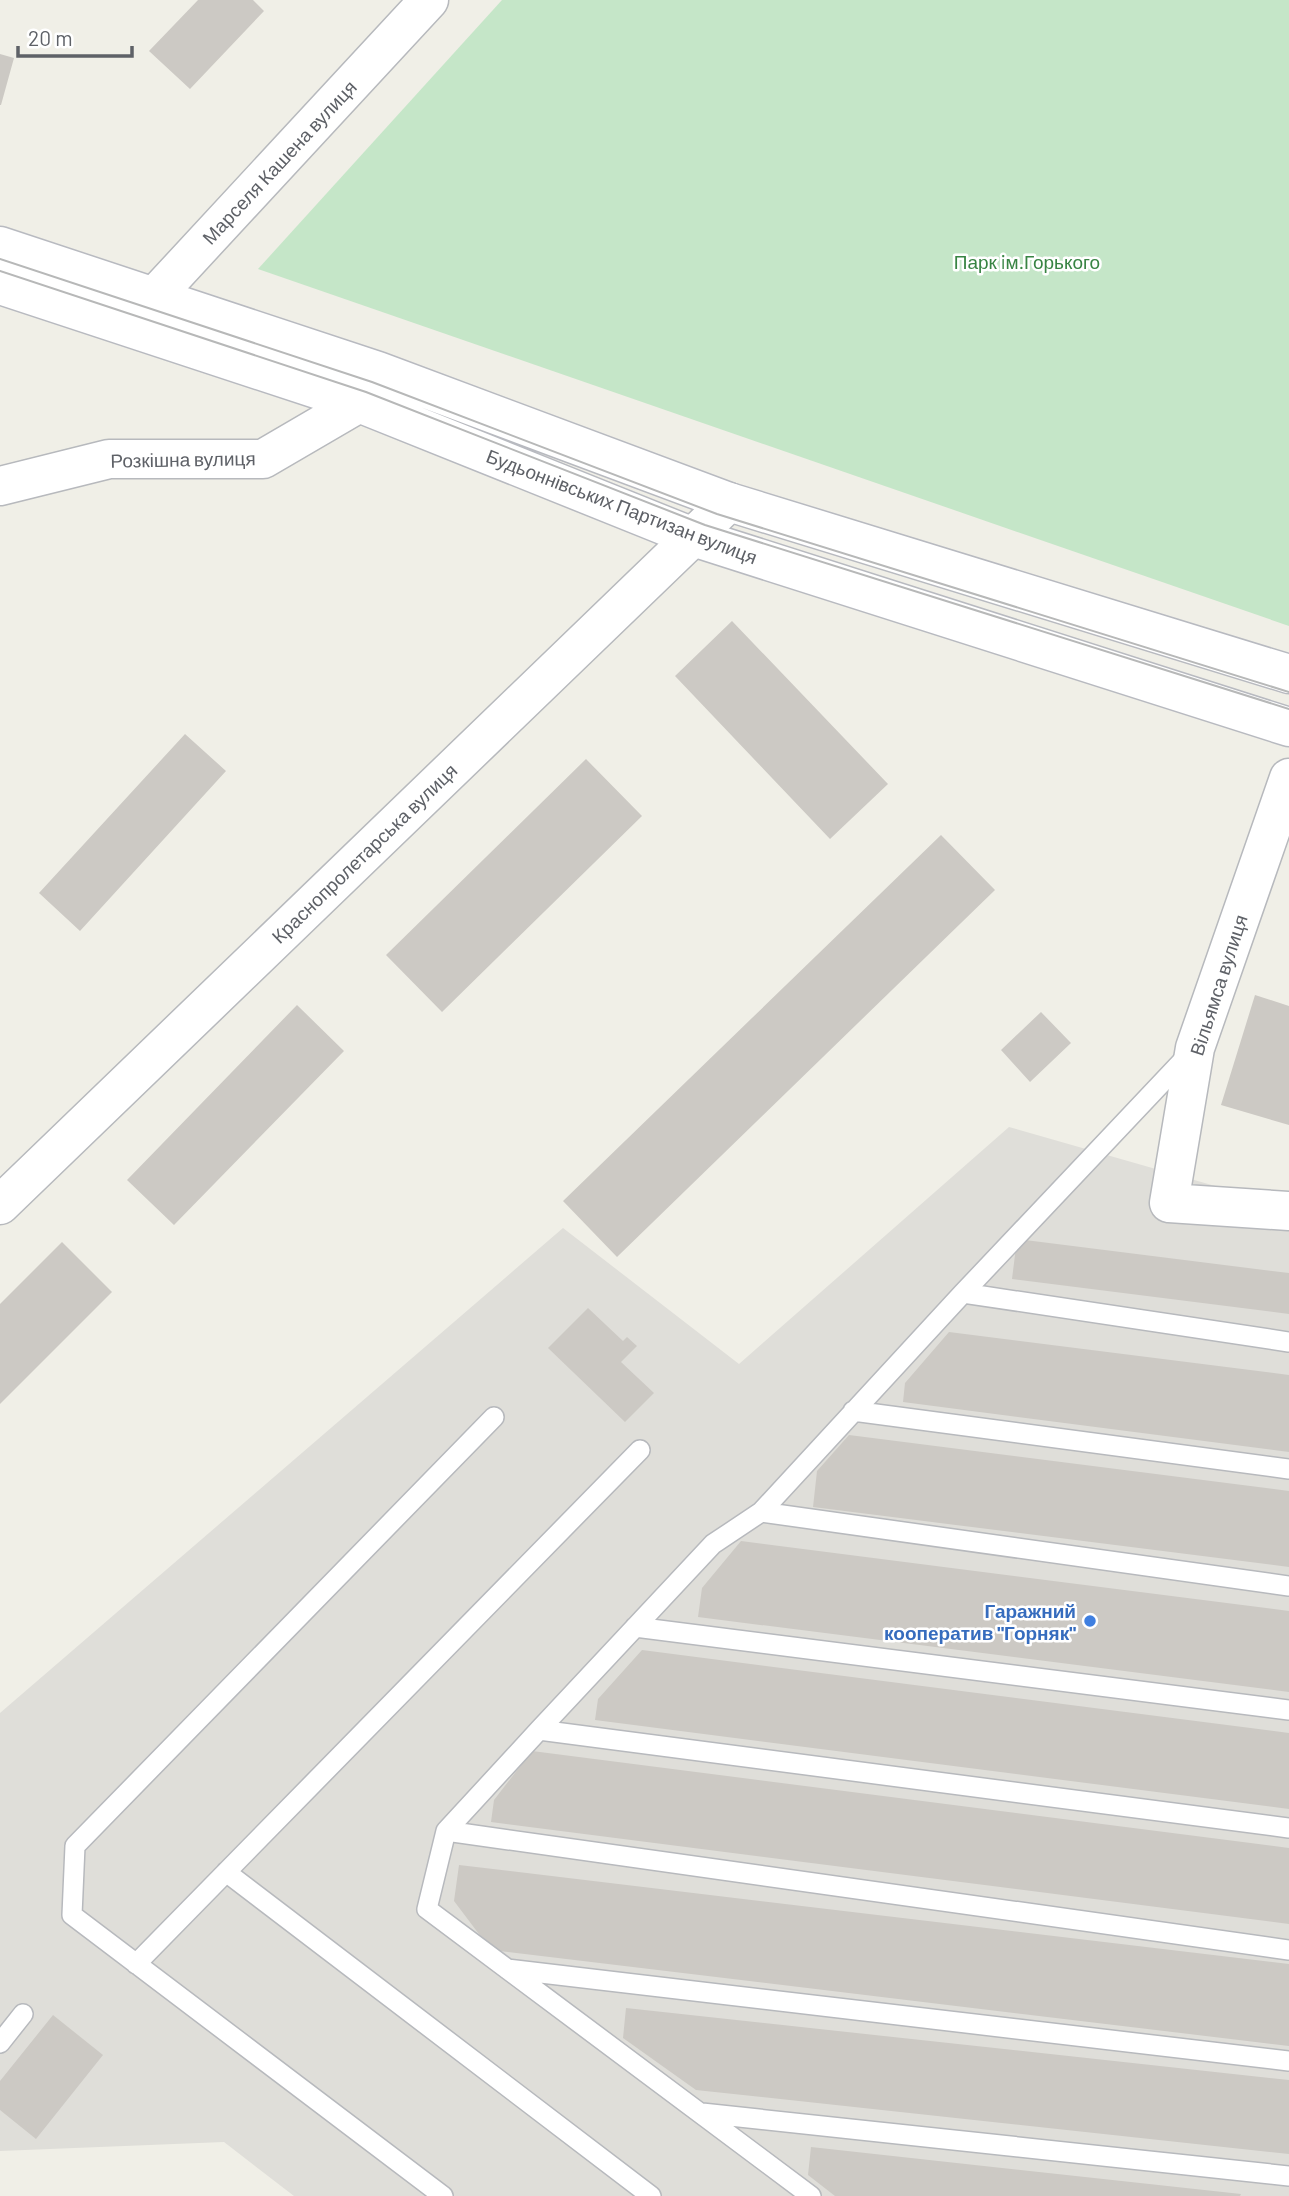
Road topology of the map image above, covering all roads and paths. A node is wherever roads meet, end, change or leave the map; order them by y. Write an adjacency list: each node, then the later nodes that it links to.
1 (429, 0): 4 (main road, Марселя Кашена вулиця)
2 (0, 246): 4 (main road, Будьоннівських Партизан вулиця)
3 (0, 285): 4 (main road, Будьоннівських Партизан вулиця)
4 (148, 315): 5 (main road, Будьоннівських Партизан вулиця); 6 (main road, Будьоннівських Партизан вулиця)
5 (378, 371): 6 (main road); 8 (main road, Будьоннівських Партизан вулиця)
6 (359, 404): 7 (main road, Розкішна вулиця); 9 (main road, Будьоннівських Партизан вулиця)
7 (0, 485)
8 (729, 502): 9 (main road, Краснопролетарська вулиця); 10 (main road, Будьоннівських Партизан вулиця)
9 (693, 537): 11 (main road, Будьоннівських Партизан вулиця); 14 (main road, Краснопролетарська вулиця)
10 (1289, 674)
11 (1289, 727)
12 (1289, 778): 13 (main road, Вільямса вулиця)
13 (1195, 1048): 15 (main road, Вільямса вулиця); 16 (lane)
14 (0, 1205)
15 (1289, 1211)
16 (963, 1293): 17 (lane); 18 (lane)
17 (1289, 1342)
18 (853, 1412): 21 (lane); 22 (lane)
19 (494, 1417): 31 (lane)
20 (640, 1450): 29 (lane)
21 (1289, 1469)
22 (761, 1512): 23 (lane); 24 (lane)
23 (1289, 1586)
24 (635, 1628): 25 (lane); 26 (lane)
25 (1289, 1710)
26 (539, 1730): 27 (lane); 28 (lane)
27 (1289, 1828)
28 (446, 1831): 30 (lane); 32 (lane)
29 (226, 1872): 31 (lane); 39 (lane)
30 (1289, 1950)
31 (136, 1964): 38 (lane)
32 (506, 1968): 35 (lane); 36 (lane)
33 (23, 2014): 34 (lane)
34 (0, 2043)
35 (1289, 2062)
36 (701, 2113): 37 (lane); 40 (lane)
37 (1289, 2176)
38 (443, 2196)
39 (651, 2196)
40 (811, 2196)

